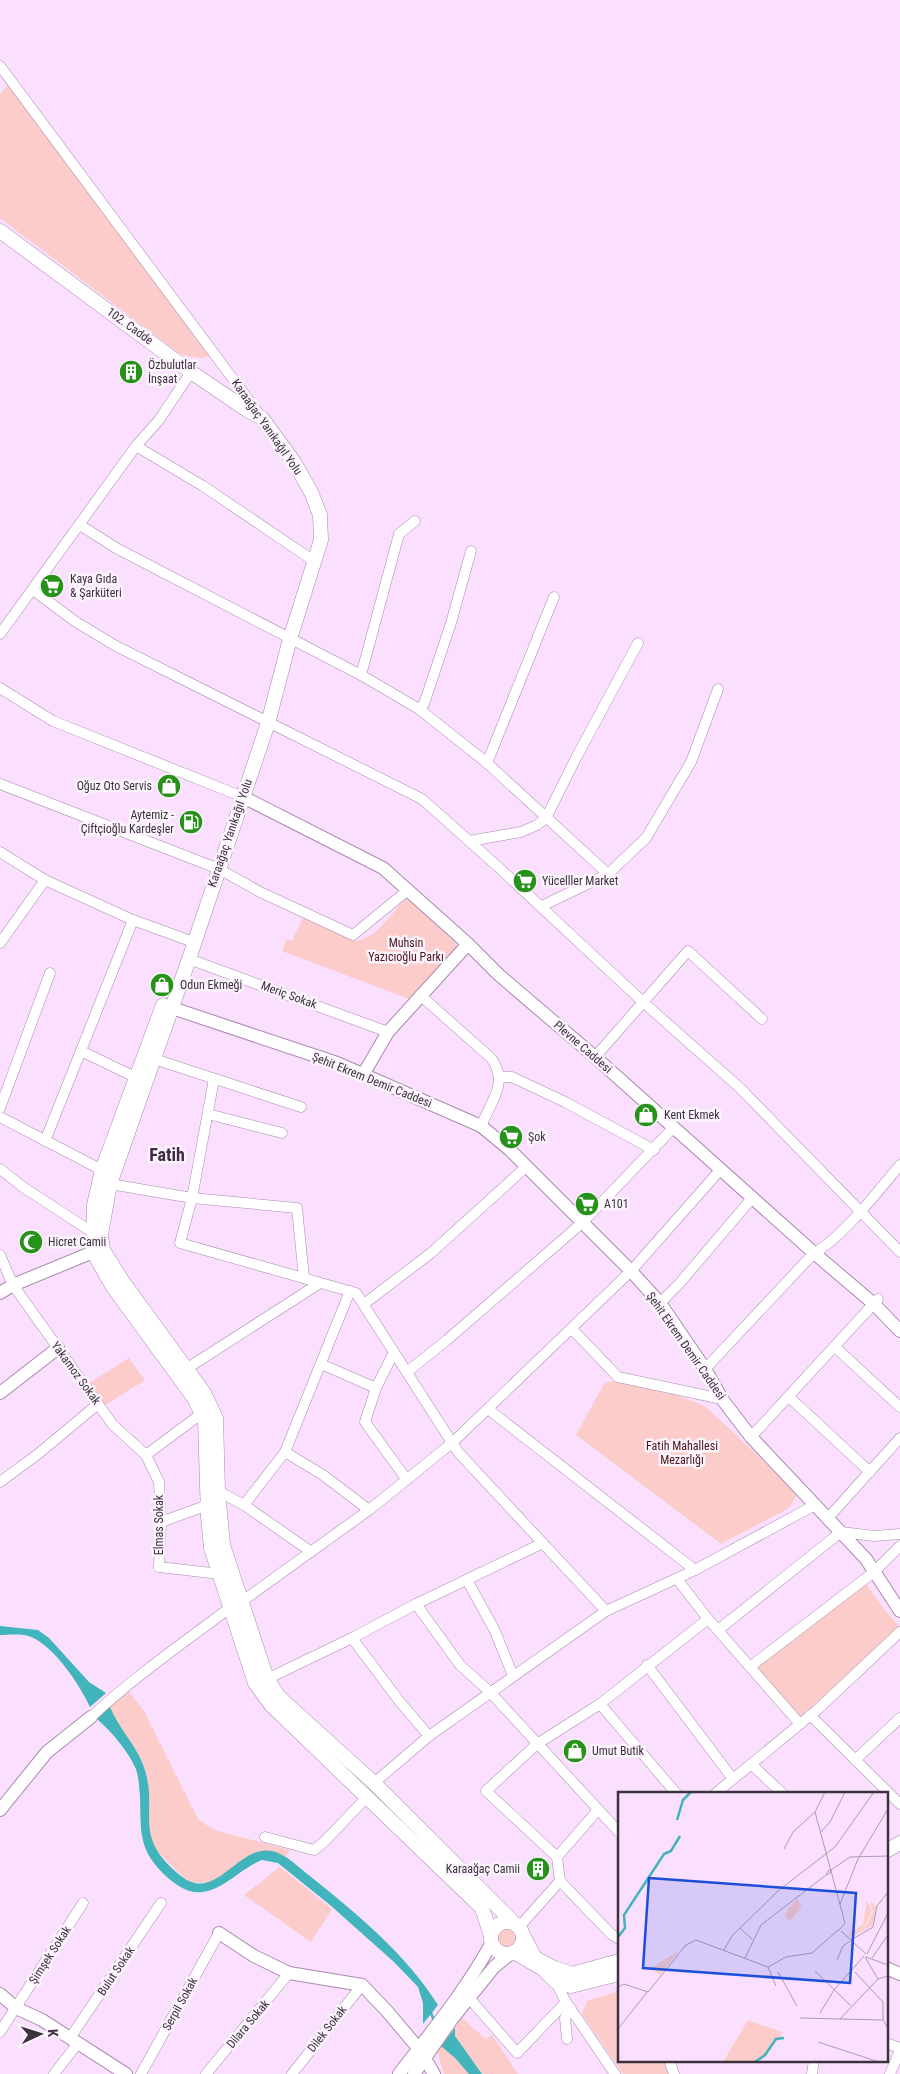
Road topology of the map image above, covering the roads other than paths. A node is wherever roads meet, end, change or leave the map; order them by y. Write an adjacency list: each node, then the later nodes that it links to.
1 (0, 66): 4 (street, Karaağaç Yanıkağıl Yolu)
2 (0, 231): 3 (main road, 102. Cadde)
3 (191, 372): 4 (main road, 102. Cadde); 5 (street)
4 (262, 418): 9 (main road, Karaağaç Yanıkağıl Yolu)
5 (136, 446): 7 (street); 9 (street)
6 (415, 521): 15 (street)
7 (80, 525): 10 (street); 13 (street)
8 (471, 551): 18 (street)
9 (314, 560): 13 (main road, Karaağaç Yanıkağıl Yolu)
10 (33, 590): 12 (street); 19 (street)
11 (554, 598): 20 (street)
12 (0, 634)
13 (290, 638): 15 (street); 19 (main road, Karaağaç Yanıkağıl Yolu)
14 (638, 643): 23 (street)
15 (361, 675): 18 (street)
16 (0, 688): 22 (street)
17 (718, 689): 27 (street)
18 (419, 709): 20 (street)
19 (268, 722): 22 (main road, Karaağaç Yanıkağıl Yolu); 24 (street)
20 (487, 763): 23 (street)
21 (0, 784): 26 (street)
22 (243, 798): 26 (main road, Karaağaç Yanıkağıl Yolu); 29 (street, Plevne Caddesi)
23 (546, 818): 24 (street); 27 (street)
24 (469, 841): 31 (street)
25 (0, 852): 28 (street)
26 (219, 869): 29 (street); 30 (main road, Karaağaç Yanıkağıl Yolu)
27 (608, 874): 31 (street)
28 (44, 880): 32 (street); 34 (street)
29 (408, 890): 35 (street, Plevne Caddesi)
30 (206, 904): 33 (main road); 36 (main road)
31 (542, 906): 39 (street)
32 (133, 920): 33 (street); 43 (street)
33 (188, 940): 40 (main road)
34 (0, 943)
35 (468, 944): 38 (street); 44 (street, Plevne Caddesi)
36 (190, 959): 40 (main road); 42 (street, Meriç Sokak)
37 (50, 973): 51 (street)
38 (420, 995): 42 (street); 48 (street)
39 (644, 1002): 41 (street); 44 (street); 67 (street)
40 (168, 1006): 45 (main road); 46 (street, Şehit Ekrem Demir Caddesi); 47 (main road)
41 (762, 1018)
42 (388, 1032): 46 (street)
43 (81, 1051): 47 (street); 57 (street)
44 (595, 1057): 55 (street, Plevne Caddesi)
45 (154, 1059): 49 (street); 64 (main road)
46 (364, 1074): 54 (street, Şehit Ekrem Demir Caddesi)
47 (135, 1077): 63 (main road)
48 (500, 1077): 54 (street); 58 (street)
49 (214, 1079): 50 (street); 52 (street)
50 (301, 1107)
51 (0, 1108)
52 (208, 1114): 56 (street); 66 (street)
53 (0, 1117): 57 (street)
54 (481, 1126): 60 (street, Şehit Ekrem Demir Caddesi)
55 (674, 1127): 58 (street); 62 (street, Plevne Caddesi)
56 (282, 1133)
57 (46, 1141): 63 (street)
58 (654, 1150): 68 (street)
59 (900, 1165): 67 (street)
60 (527, 1166): 68 (street, Şehit Ekrem Demir Caddesi); 82 (street)
61 (0, 1169): 69 (street)
62 (721, 1169): 65 (street, Plevne Caddesi); 74 (street)
63 (102, 1170): 69 (main road)
64 (110, 1184): 66 (street); 69 (main road)
65 (753, 1197): 72 (street, Plevne Caddesi); 81 (street)
66 (192, 1198): 75 (street); 75 (street)
67 (860, 1211): 71 (street); 72 (street)
68 (583, 1222): 74 (street, Şehit Ekrem Demir Caddesi); 91 (street)
69 (97, 1233): 70 (main road)
70 (98, 1251): 77 (street); 89 (main road); 99 (main road)
71 (900, 1252)
72 (814, 1253): 80 (street, Plevne Caddesi); 90 (street)
73 (0, 1255): 77 (street, Yakamoz Sokak)
74 (631, 1271): 81 (street, Şehit Ekrem Demir Caddesi); 83 (street)
75 (304, 1278): 76 (street)
76 (320, 1283): 78 (street); 89 (street)
77 (13, 1285): 79 (street); 86 (street, Yakamoz Sokak)
78 (350, 1291): 82 (street); 88 (street)
79 (0, 1293)
80 (876, 1302): 84 (street, Plevne Caddesi); 85 (street)
81 (660, 1303): 90 (street, Şehit Ekrem Demir Caddesi)
82 (364, 1304): 87 (street)
83 (572, 1328): 95 (street); 98 (street)
84 (900, 1331)
85 (835, 1347): 94 (street); 97 (street)
86 (58, 1348): 93 (street); 96 (street, Yakamoz Sokak)
87 (394, 1352): 91 (street); 92 (street)
88 (321, 1364): 92 (street); 103 (street)
89 (186, 1369): 108 (main road)
90 (705, 1369): 95 (street, Şehit Ekrem Demir Caddesi)
91 (407, 1372): 102 (street)
92 (376, 1388): 106 (street)
93 (0, 1393)
94 (789, 1397): 100 (street); 105 (street)
95 (722, 1398): 100 (street, Şehit Ekrem Demir Caddesi)
96 (98, 1404): 104 (street, Yakamoz Sokak); 107 (street)
97 (900, 1407)
98 (488, 1409): 102 (street); 122 (street)
99 (201, 1414): 104 (street); 109 (main road)
100 (751, 1437): 111 (street, Şehit Ekrem Demir Caddesi)
101 (900, 1438): 105 (street)
102 (452, 1443): 106 (street); 117 (street)
103 (285, 1452): 110 (street); 112 (street)
104 (146, 1456): 114 (street, Elmas Sokak)
105 (870, 1472): 113 (street)
106 (407, 1480): 112 (street)
107 (0, 1482)
108 (218, 1491): 110 (street); 125 (main road)
109 (208, 1505): 114 (street); 121 (main road)
110 (244, 1505): 119 (street)
111 (815, 1505): 113 (street, Şehit Ekrem Demir Caddesi); 122 (street)
112 (369, 1510): 119 (street)
113 (828, 1518): 115 (street, Şehit Ekrem Demir Caddesi)
114 (160, 1522): 121 (street, Elmas Sokak)
115 (841, 1532): 116 (street); 120 (street, Şehit Ekrem Demir Caddesi); 129 (street)
116 (900, 1534)
117 (543, 1543): 123 (street); 126 (street)
118 (900, 1546): 120 (street)
119 (310, 1551): 125 (street)
120 (874, 1572): 127 (street, Şehit Ekrem Demir Caddesi); 133 (street)
121 (220, 1574): 125 (main road)
122 (686, 1574): 126 (street); 128 (street)
123 (467, 1580): 124 (street); 134 (street)
124 (416, 1604): 131 (street); 136 (street)
125 (236, 1605): 135 (main road); 139 (street); 153 (main road)
126 (606, 1611): 134 (street)
127 (900, 1611)
128 (708, 1619): 129 (street); 132 (street)
129 (718, 1630): 133 (street)
130 (900, 1632): 138 (street)
131 (352, 1638): 135 (street); 142 (street)
132 (647, 1666): 137 (street); 146 (street)
133 (751, 1666): 141 (street)
134 (513, 1676): 136 (street)
135 (267, 1679): 147 (main road)
136 (490, 1692): 142 (street); 143 (street)
137 (600, 1704): 143 (street); 148 (street)
138 (810, 1716): 141 (street); 144 (street)
139 (91, 1717): 155 (street)
140 (900, 1718): 144 (street)
141 (800, 1724): 145 (street)
142 (428, 1736): 147 (street)
143 (537, 1744): 156 (street); 162 (street)
144 (855, 1760): 152 (street)
145 (751, 1764): 146 (street); 150 (street)
146 (732, 1779): 149 (street)
147 (374, 1783): 167 (main road)
148 (675, 1792)
149 (717, 1792)
150 (781, 1792)
151 (888, 1792): 154 (street)
152 (888, 1792)
153 (367, 1797): 158 (street); 170 (main road)
154 (900, 1804)
155 (0, 1810)
156 (598, 1810): 157 (street); 162 (street)
157 (618, 1831)
158 (265, 1837)
159 (900, 1843): 160 (main road)
160 (888, 1850)
161 (900, 1854): 163 (main road)
162 (557, 1857): 164 (street)
163 (888, 1859)
164 (560, 1881): 167 (street); 169 (street)
165 (84, 1903): 182 (street, Şimşek Sokak)
166 (161, 1903): 186 (street, Bulut Sokak)
167 (519, 1929): 170 (main road); 171 (main road); 172 (main road)
168 (219, 1934): 174 (street); 194 (street, Serpil Sokak)
169 (618, 1938)
170 (491, 1939): 171 (main road); 183 (street)
171 (512, 1953): 177 (main road); 180 (street)
172 (618, 1961)
173 (888, 1969): 176 (street)
174 (289, 1973): 178 (street); 195 (street, Dilara Sokak)
175 (618, 1974): 177 (main road)
176 (900, 1974)
177 (555, 1981): 181 (street)
178 (362, 1985): 189 (street); 196 (street, Dilek Sokak)
179 (0, 1994): 182 (street)
180 (470, 1999): 181 (street); 183 (street)
181 (569, 2006): 185 (street); 200 (street)
182 (16, 2008): 184 (street, Şimşek Sokak); 186 (street)
183 (449, 2016): 189 (street)
184 (0, 2032)
185 (567, 2039)
186 (74, 2041): 191 (street); 192 (street, Bulut Sokak)
187 (888, 2044): 188 (street)
188 (900, 2049): 202 (street)
189 (421, 2053): 197 (street); 198 (street); 199 (street)
190 (670, 2062): 201 (street)
191 (115, 2070): 193 (street)
192 (54, 2074)
193 (126, 2074)
194 (141, 2074)
195 (206, 2074)
196 (292, 2074)
197 (399, 2074)
198 (414, 2074)
199 (434, 2074)
200 (615, 2074)
201 (674, 2074)
202 (890, 2074)

